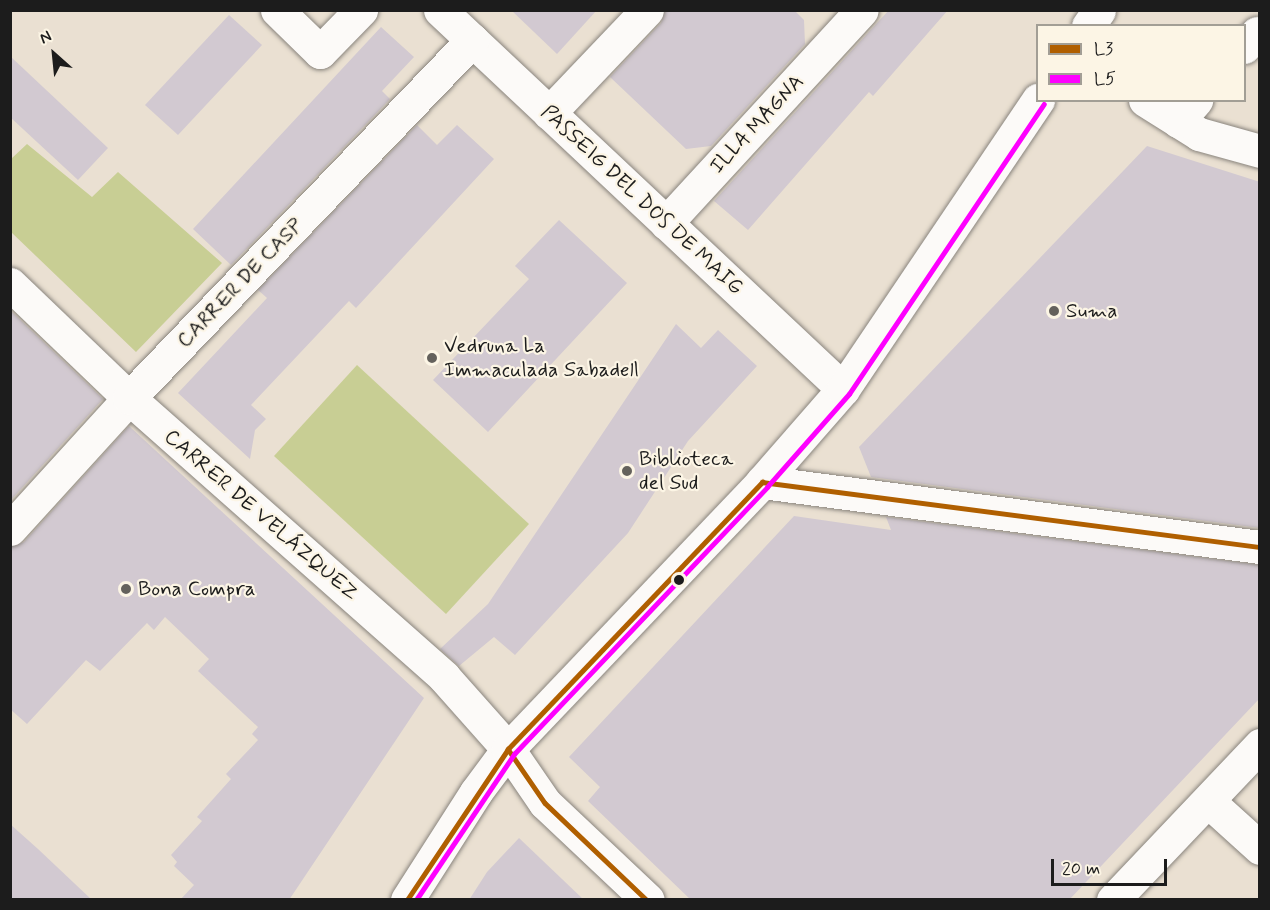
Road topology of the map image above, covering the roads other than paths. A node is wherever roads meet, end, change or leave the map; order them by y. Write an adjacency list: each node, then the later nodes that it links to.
1 (277, 10): 2 (street)
2 (362, 10)
3 (440, 10): 8 (street, PASSEIG DEL DOS DE MAIG)
4 (647, 10): 12 (street)
5 (1098, 10): 7 (street)
6 (848, 15): 14 (street, ILLA MAGNA)
7 (1089, 24)
8 (472, 40): 12 (street, PASSEIG DEL DOS DE MAIG); 17 (street, CARRER DE CASP)
9 (1037, 102): 16 (street)
10 (1153, 102): 11 (street)
11 (1187, 111): 13 (street)
12 (549, 113): 14 (street, PASSEIG DEL DOS DE MAIG)
13 (1260, 152)
14 (666, 223): 16 (street, PASSEIG DEL DOS DE MAIG)
15 (10, 284): 17 (street, CARRER DE VELÁZQUEZ)
16 (843, 389): 18 (street)
17 (129, 398): 19 (street, CARRER DE CASP); 22 (street, CARRER DE VELÁZQUEZ)
18 (762, 482): 20 (street); 22 (street)
19 (10, 529)
20 (1260, 547)
21 (1260, 745): 23 (street)
22 (508, 749): 25 (street); 26 (street, CARRER DE VELÁZQUEZ)
23 (1208, 801): 24 (street); 27 (street)
24 (1260, 848)
25 (407, 900)
26 (648, 900)
27 (1113, 900)

